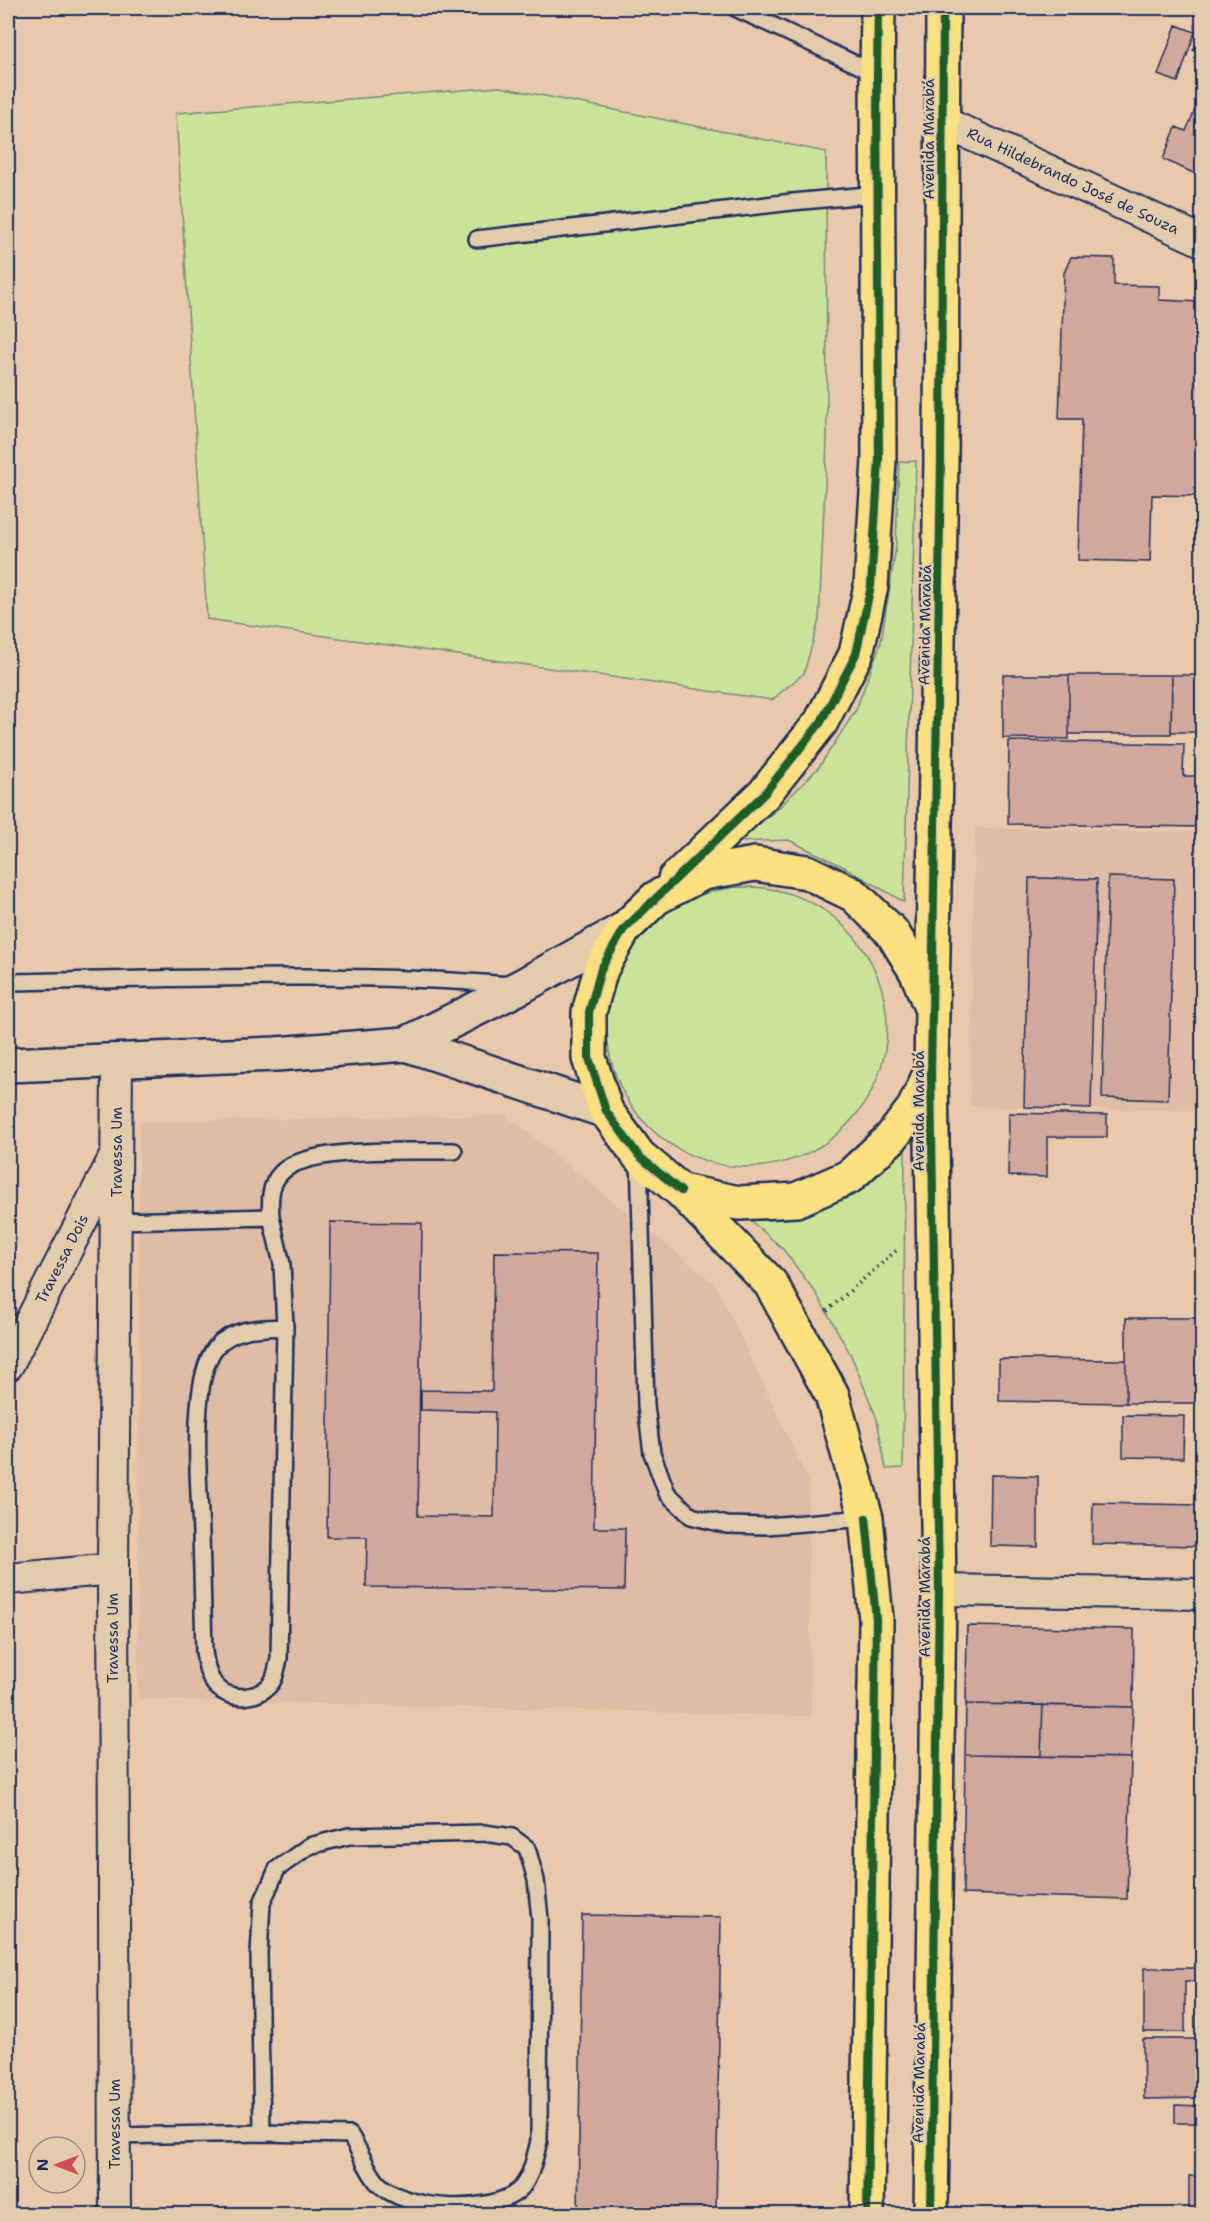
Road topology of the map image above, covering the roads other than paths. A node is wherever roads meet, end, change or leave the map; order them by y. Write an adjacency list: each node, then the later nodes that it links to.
1 (735, 8): 4 (lane)
2 (878, 8): 4 (main road)
3 (944, 8): 5 (main road, Avenida Marabá)
4 (877, 74): 6 (main road)
5 (943, 122): 8 (street, Rua Hildebrando José de Souza); 13 (main road, Avenida Marabá)
6 (878, 194): 7 (lane); 9 (main road)
7 (477, 239)
8 (1203, 241)
9 (656, 898): 10 (main road); 13 (main road)
10 (624, 929): 12 (street); 18 (main road)
11 (8, 982): 12 (lane)
12 (522, 986): 14 (street)
13 (933, 1012): 17 (main road, Avenida Marabá)
14 (405, 1044): 15 (street); 18 (street)
15 (117, 1061): 16 (street); 20 (street, Travessa Um)
16 (8, 1065)
17 (931, 1073): 22 (main road); 30 (main road, Avenida Marabá)
18 (606, 1111): 21 (main road)
19 (454, 1151): 23 (lane)
20 (117, 1153): 24 (street, Travessa Um); 26 (street, Travessa Dois)
21 (639, 1156): 22 (main road); 27 (lane)
22 (681, 1191): 27 (main road)
23 (271, 1217): 24 (lane); 25 (lane)
24 (117, 1221): 28 (street, Travessa Um)
25 (285, 1327): 25 (lane)
26 (8, 1365)
27 (866, 1518): 35 (main road)
28 (113, 1569): 29 (street); 33 (street, Travessa Um)
29 (8, 1579)
30 (939, 1590): 31 (street); 36 (main road, Avenida Marabá)
31 (1203, 1594)
32 (262, 2133): 32 (lane); 33 (lane)
33 (115, 2136): 34 (street, Travessa Um)
34 (115, 2214)
35 (867, 2214)
36 (931, 2214)

